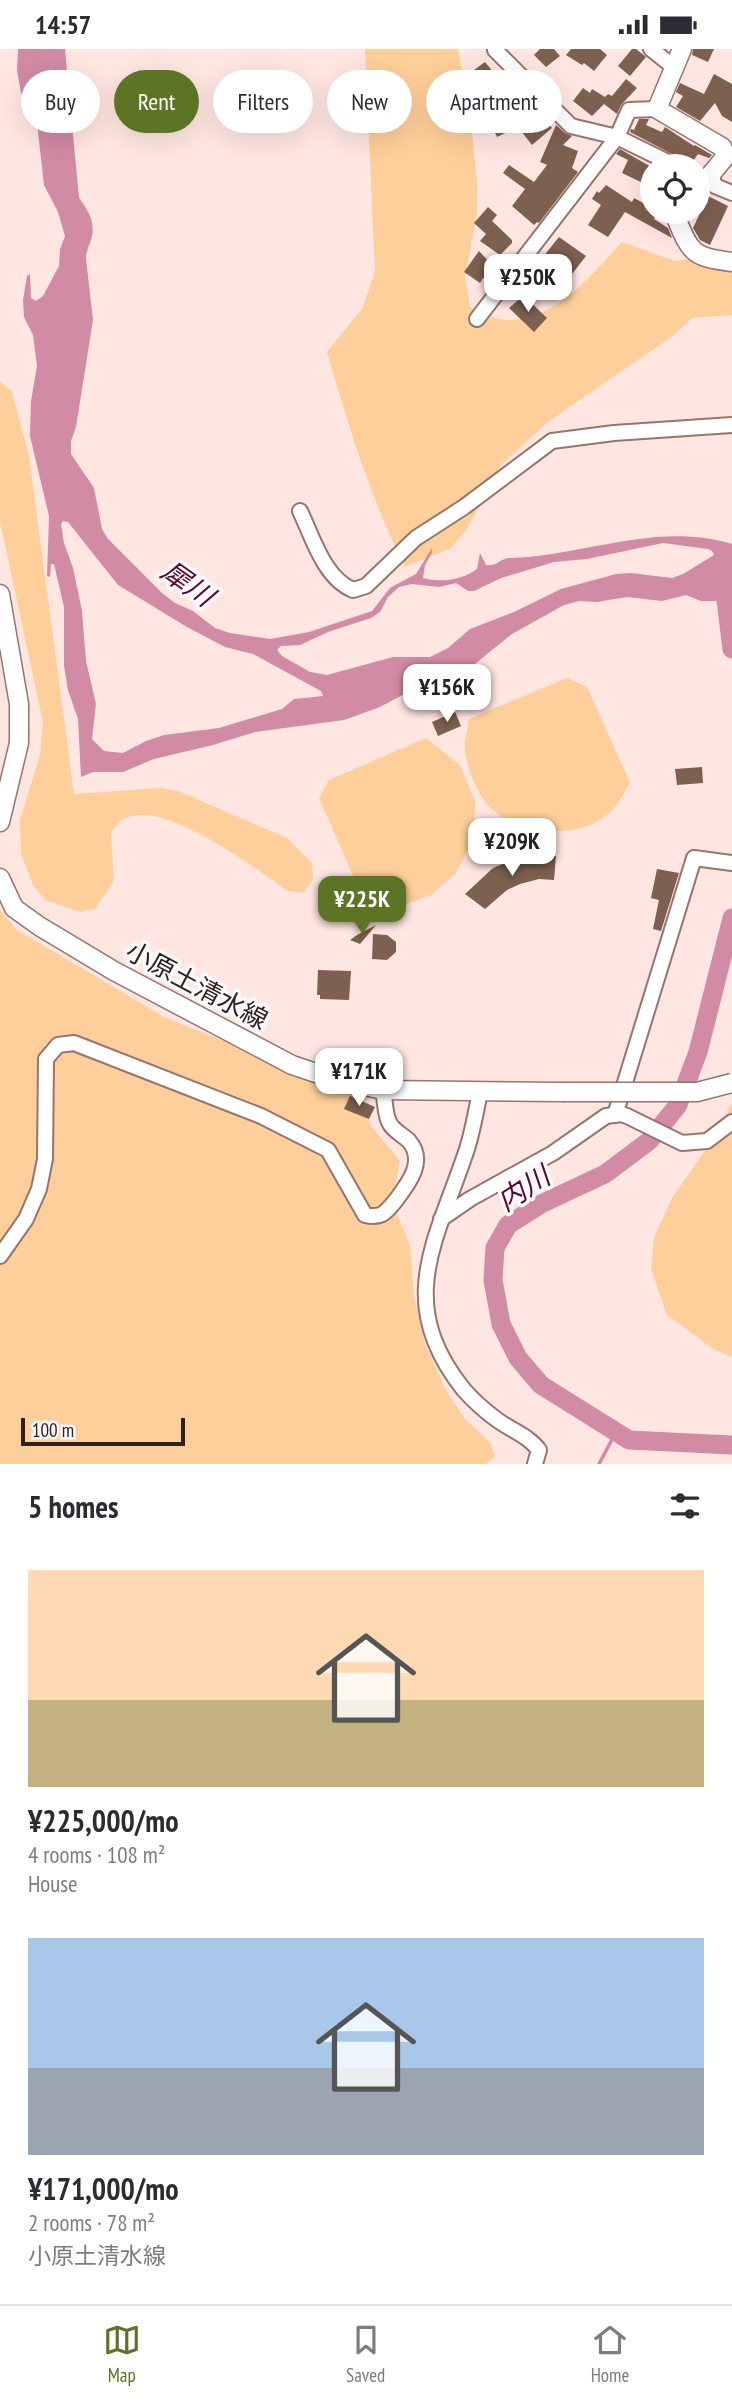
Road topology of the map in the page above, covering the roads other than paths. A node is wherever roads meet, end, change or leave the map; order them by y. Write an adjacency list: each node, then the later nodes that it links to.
1 (497, 49): 6 (street)
2 (651, 49): 4 (street)
3 (681, 49): 4 (main road)
4 (675, 68): 5 (main road)
5 (657, 109): 6 (street); 8 (main road)
6 (617, 137): 7 (street); 13 (street)
7 (652, 154)
8 (710, 173)
9 (710, 184): 10 (street)
10 (732, 193)
11 (679, 224): 12 (main road)
12 (732, 262)
13 (477, 319)
14 (732, 425): 15 (street)
15 (300, 511)
16 (0, 594): 17 (main road)
17 (0, 822)
18 (732, 863): 23 (street)
19 (0, 878): 21 (main road, 小原土清水線)
20 (732, 1083): 22 (main road, 小原土清水線, bridge)
21 (383, 1090): 22 (main road, 小原土清水線); 26 (street)
22 (481, 1092): 25 (street)
23 (621, 1115): 24 (street); 25 (street)
24 (732, 1122)
25 (441, 1219): 27 (street)
26 (0, 1256)
27 (535, 1464)

